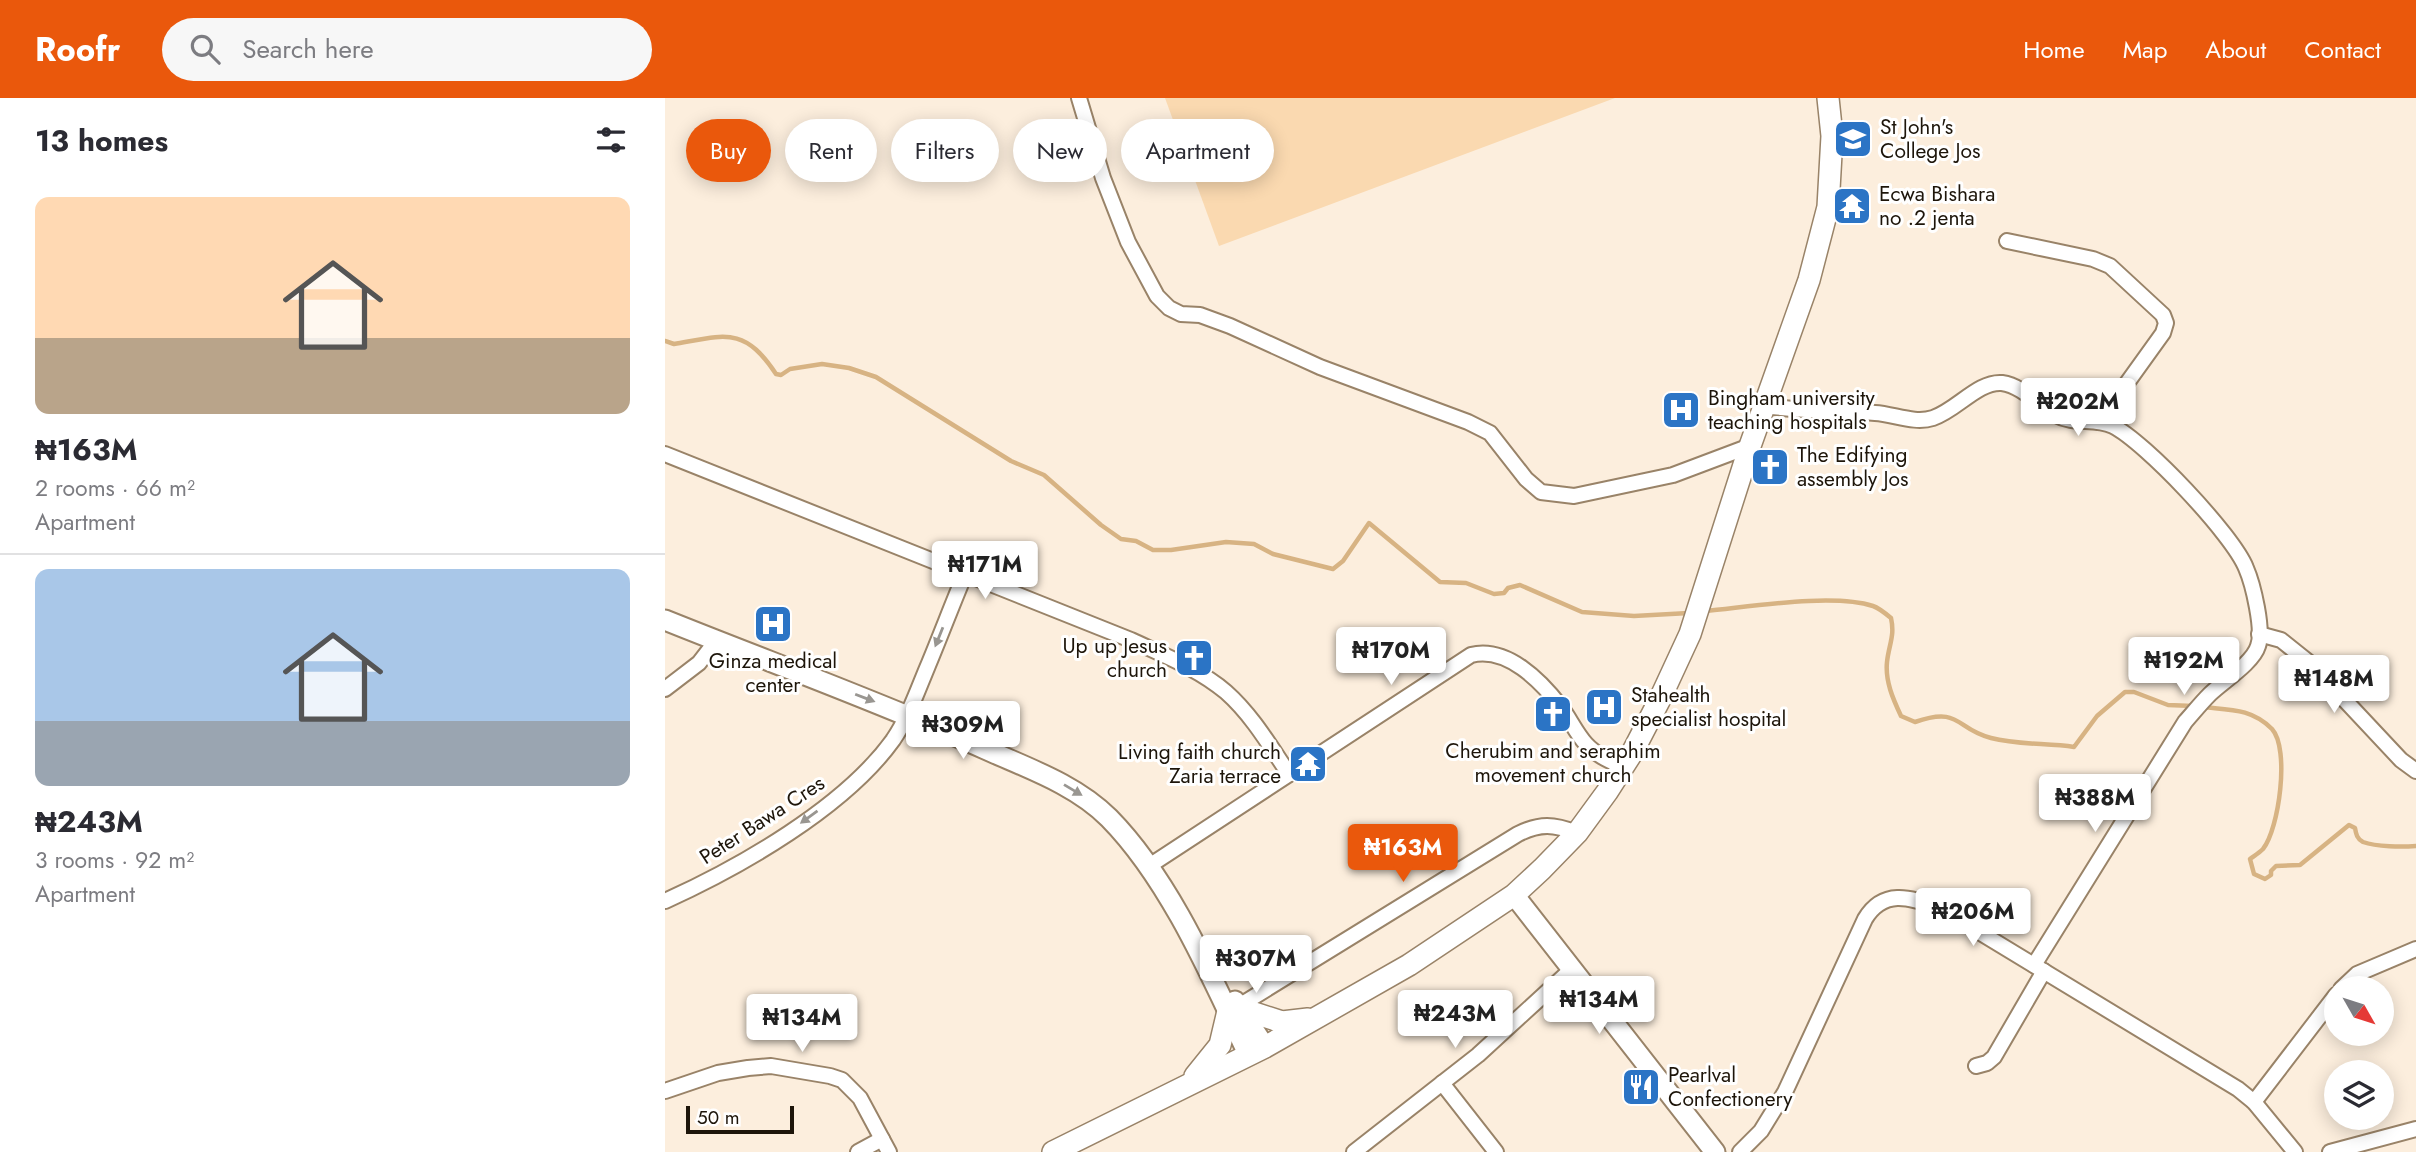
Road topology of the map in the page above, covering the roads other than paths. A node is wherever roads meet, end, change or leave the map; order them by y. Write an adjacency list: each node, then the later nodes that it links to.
1 (1079, 98): 6 (street)
2 (1828, 98): 4 (main road)
3 (2007, 241): 5 (street)
4 (1764, 406): 5 (street); 6 (main road)
5 (2099, 422): 10 (street)
6 (1750, 446): 14 (main road)
7 (665, 454): 8 (street)
8 (965, 574): 13 (street, Peter Bawa Cres, one-way to 13); 16 (street)
9 (665, 620): 11 (street)
10 (2259, 634): 15 (street); 22 (street)
11 (716, 641): 12 (street); 13 (street, one-way to 13)
12 (665, 689)
13 (908, 715): 18 (street, one-way to 18); 20 (street, Peter Bawa Cres, one-way to 20)
14 (1623, 766): 16 (street); 17 (main road)
15 (2416, 771)
16 (1289, 774): 18 (street)
17 (1577, 833): 19 (main road); 25 (street)
18 (1149, 866): 25 (street)
19 (1514, 895): 23 (street); 27 (main road)
20 (665, 901)
21 (2416, 949): 24 (street)
22 (2039, 968): 29 (street); 33 (street); 41 (street)
23 (1572, 969): 30 (street); 40 (street)
24 (2355, 976)
25 (1236, 1009): 27 (main road); 28 (street); 31 (main road)
26 (2324, 1011): 33 (street)
27 (1327, 1014): 28 (main road)
28 (1257, 1051): 31 (main road)
29 (1976, 1066)
30 (1442, 1083): 38 (street); 39 (street)
31 (1187, 1085): 37 (main road)
32 (665, 1091): 35 (street)
33 (2254, 1102): 42 (street)
34 (2416, 1129): 43 (street)
35 (886, 1146): 36 (street)
36 (858, 1152)
37 (1053, 1152)
38 (1354, 1152)
39 (1496, 1152)
40 (1715, 1152)
41 (1740, 1152)
42 (2295, 1152)
43 (2330, 1152)

